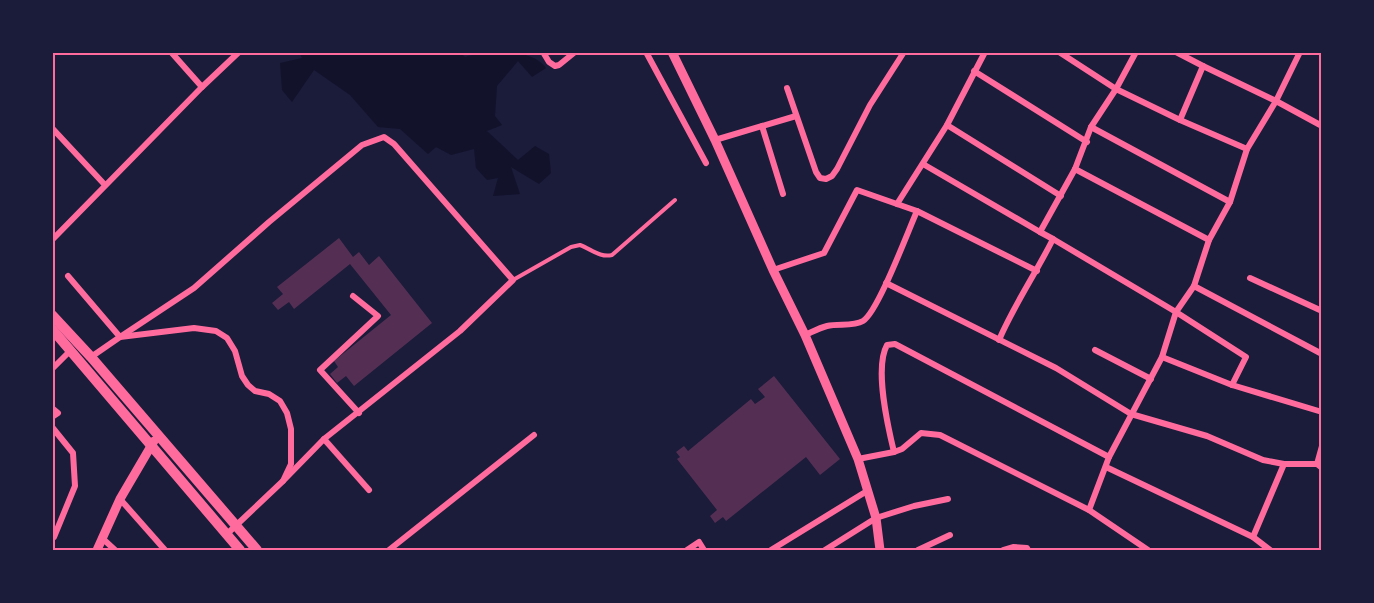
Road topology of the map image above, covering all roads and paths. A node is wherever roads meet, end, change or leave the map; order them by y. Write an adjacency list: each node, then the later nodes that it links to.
1 (171, 52): 15 (street)
2 (239, 52): 15 (street)
3 (543, 52): 4 (street)
4 (575, 52)
5 (646, 52): 29 (street)
6 (672, 52): 26 (street)
7 (904, 52): 19 (street)
8 (1059, 52): 17 (street)
9 (1136, 52): 17 (street)
10 (1176, 52): 13 (street)
11 (1300, 52): 18 (street)
12 (984, 53): 14 (street)
13 (1203, 66): 18 (street); 20 (street)
14 (974, 71): 21 (street); 27 (street)
15 (202, 87): 32 (street)
16 (786, 88): 19 (street)
17 (1116, 89): 20 (street); 24 (street)
18 (1276, 100): 23 (street); 28 (street)
19 (796, 116): 22 (street)
20 (1180, 120): 28 (street)
21 (947, 125): 30 (street); 34 (street)
22 (762, 126): 26 (street); 33 (street)
23 (1322, 126)
24 (1091, 127): 27 (street); 36 (street)
25 (52, 128): 32 (street)
26 (715, 140): 43 (street)
27 (1087, 142): 31 (street)
28 (1247, 149): 36 (street)
29 (706, 163)
30 (923, 164): 37 (street); 39 (street)
31 (1075, 169): 34 (street); 42 (street)
32 (105, 185): 41 (street)
33 (783, 194)
34 (1061, 196): 39 (street)
35 (675, 200): 47 (lane)
36 (1230, 202): 42 (street)
37 (897, 204): 38 (street); 43 (street)
38 (916, 211): 44 (street); 48 (street)
39 (1040, 232): 40 (street)
40 (1053, 239): 44 (street); 52 (street)
41 (52, 240)
42 (1209, 240): 49 (street)
43 (773, 270): 55 (street)
44 (1037, 271): 57 (street)
45 (68, 276): 56 (street)
46 (1250, 278): 51 (street)
47 (513, 280): 56 (street); 68 (street)
48 (886, 283): 55 (street); 57 (street)
49 (1194, 286): 52 (street); 60 (street)
50 (353, 296): 68 (street)
51 (1322, 311)
52 (1176, 312): 61 (street); 65 (street)
53 (52, 315): 62 (main road)
54 (52, 329): 58 (main road)
55 (805, 335): 78 (street)
56 (120, 337): 62 (street); 82 (street)
57 (999, 340): 69 (street)
58 (71, 350): 62 (main road); 63 (street)
59 (1095, 350): 64 (street)
60 (1322, 354)
61 (1162, 357): 64 (street); 65 (street)
62 (87, 360): 74 (main road)
63 (52, 369)
64 (1151, 379): 69 (street)
65 (1232, 386): 67 (street)
66 (52, 408): 70 (street)
67 (1322, 412)
68 (359, 413): 73 (street)
69 (1131, 414): 77 (street); 79 (street)
70 (52, 417)
71 (52, 427): 92 (street)
72 (534, 435): 100 (street)
73 (324, 439): 82 (street); 83 (street)
74 (154, 441): 85 (street); 89 (main road); 90 (main road)
75 (1322, 446): 80 (street)
76 (894, 452): 77 (street); 78 (street); 87 (street)
77 (1109, 457): 81 (street)
78 (858, 459): 84 (street)
79 (1284, 464): 80 (street); 93 (street)
80 (1319, 466)
81 (1106, 467): 87 (street); 93 (street)
82 (283, 481): 89 (street)
83 (369, 490)
84 (867, 491): 88 (street); 103 (street)
85 (120, 499): 94 (street); 97 (street)
86 (948, 499): 88 (street)
87 (1089, 510): 109 (street)
88 (876, 518): 104 (street); 105 (street)
89 (236, 526): 90 (street); 99 (main road)
90 (227, 534): 98 (main road)
91 (950, 534): 106 (street)
92 (52, 537)
93 (1253, 537): 110 (street)
94 (102, 538): 95 (street); 96 (street)
95 (97, 550)
96 (115, 550)
97 (165, 550)
98 (240, 550)
99 (257, 550)
100 (389, 550)
101 (687, 550): 102 (street)
102 (704, 550)
103 (771, 550)
104 (825, 550)
105 (880, 550)
106 (918, 550)
107 (1003, 550): 108 (street)
108 (1028, 550)
109 (1148, 550)
110 (1270, 550)

